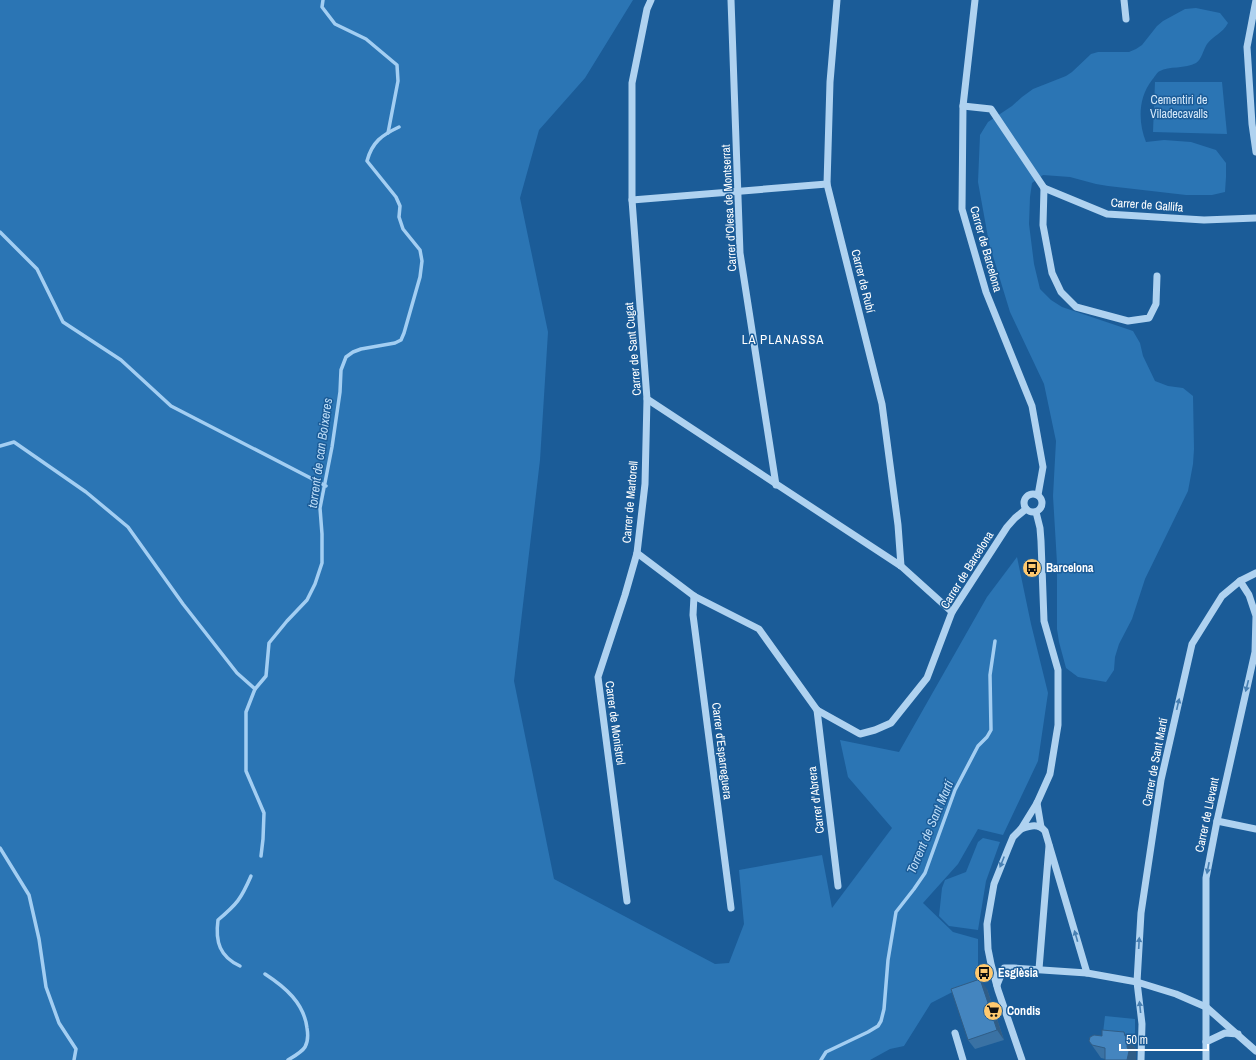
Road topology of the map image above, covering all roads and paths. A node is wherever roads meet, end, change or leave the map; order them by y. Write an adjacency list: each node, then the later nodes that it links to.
1 (651, 0): 13 (street, Carrer de Sant Cugat)
2 (731, 0): 12 (street, Carrer d'Olesa de Montserrat)
3 (837, 0): 10 (street, Carrer de Rubí)
4 (975, 0): 8 (street, Carrer de Barcelona)
5 (1124, 0): 7 (street)
6 (1256, 0): 9 (street)
7 (1126, 19)
8 (963, 106): 11 (street); 18 (street, Carrer de Barcelona)
9 (1256, 152)
10 (827, 184): 12 (street); 22 (street, Carrer de Rubí)
11 (1044, 188): 14 (street, Carrer de Gallifa); 15 (street)
12 (739, 191): 13 (street); 17 (street, Carrer d'Olesa de Montserrat)
13 (632, 200): 16 (street, Carrer de Sant Cugat)
14 (1256, 218)
15 (1157, 276)
16 (647, 399): 17 (street, Carrer de Sant Cugat); 21 (street, Carrer de Martorell)
17 (776, 485): 22 (street, Carrer de Sant Cugat)
18 (1038, 495): 19 (street); 20 (street)
19 (1026, 509): 20 (street); 26 (street, Carrer de Barcelona)
20 (1036, 512): 30 (street)
21 (636, 554): 25 (street, Carrer de Martorell); 37 (street, Carrer de Monistrol)
22 (901, 566): 26 (street, Carrer de Sant Cugat)
23 (1256, 573): 24 (street, Carrer de Sant Martí)
24 (1240, 581): 27 (street, Carrer de Llevant); 43 (street, Carrer de Sant Martí, one-way to 24)
25 (694, 596): 28 (street, Carrer de Martorell); 38 (street, Carrer d'Esparreguera)
26 (952, 612): 29 (street, Carrer de Barcelona)
27 (1256, 639): 31 (street, Carrer de Llevant, one-way to 31)
28 (817, 710): 29 (street, Carrer de Martorell); 36 (street, Carrer d'Abrera)
29 (860, 734)
30 (1037, 803): 32 (street); 33 (street)
31 (1216, 821): 34 (street); 45 (street, Carrer de Llevant, one-way to 45)
32 (1042, 827): 33 (street); 35 (street)
33 (1021, 828): 39 (street, one-way to 39)
34 (1256, 829)
35 (1049, 842): 41 (street); 42 (street, one-way to 35)
36 (838, 886)
37 (627, 901)
38 (731, 908)
39 (990, 964): 40 (street); 44 (street)
40 (1004, 968): 41 (street); 44 (street)
41 (1038, 970): 42 (street)
42 (1087, 973): 43 (street)
43 (1137, 982): 45 (street); 52 (street, Carrer de Sant Martí, one-way to 43)
44 (997, 985): 51 (street)
45 (1206, 1007): 47 (street); 48 (street, Carrer de Llevant)
46 (955, 1033): 50 (street)
47 (1238, 1034): 48 (street); 49 (street)
48 (1206, 1042): 53 (street, Carrer de Llevant)
49 (1256, 1051)
50 (963, 1060)
51 (1022, 1060)
52 (1141, 1060)
53 (1206, 1060)

